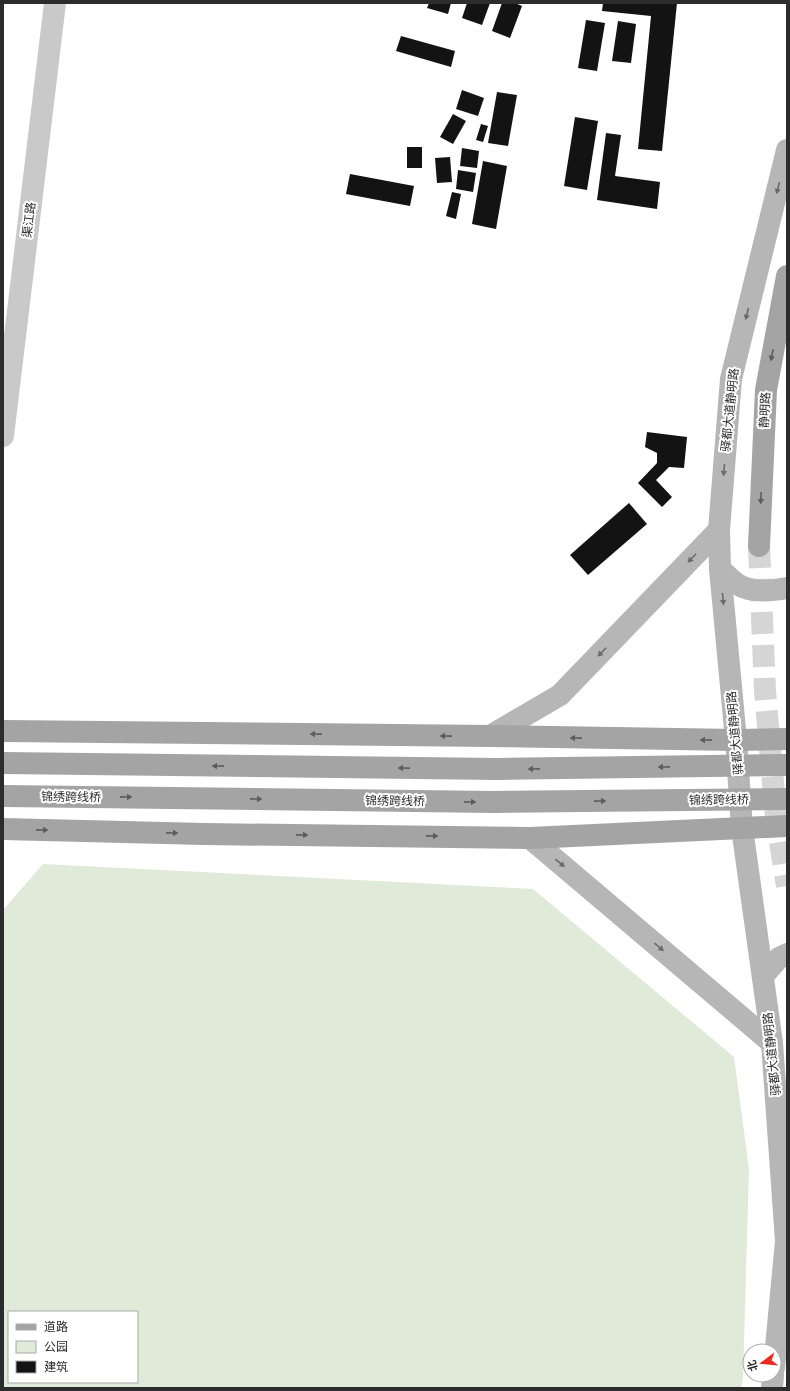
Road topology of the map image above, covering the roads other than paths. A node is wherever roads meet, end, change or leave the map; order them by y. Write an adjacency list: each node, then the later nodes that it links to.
1 (55, 3): 4 (street, 渠江路)
2 (787, 150): 5 (street, 驿都大道静明路, one-way to 5)
3 (787, 276): 6 (main road, 静明路, one-way to 6)
4 (3, 436)
5 (719, 530): 7 (street, 驿都大道静明路); 10 (street, one-way to 10)
6 (759, 546)
7 (720, 569): 8 (street); 12 (street, 驿都大道静明路, one-way to 12)
8 (787, 588)
9 (3, 731): 10 (main road, one-way to 9)
10 (490, 736): 12 (main road, one-way to 10)
11 (787, 739): 12 (main road)
12 (736, 740): 18 (street, 驿都大道静明路)
13 (3, 763): 14 (main road, one-way to 13, bridge)
14 (787, 766)
15 (3, 796): 16 (main road, 锦绣跨线桥, one-way to 16, bridge)
16 (787, 799)
17 (787, 826): 18 (main road)
18 (742, 828): 20 (main road); 22 (street, 驿都大道静明路)
19 (3, 830): 20 (main road, one-way to 20)
20 (530, 838): 23 (street, one-way to 23)
21 (787, 954): 22 (street)
22 (763, 976): 23 (street, 驿都大道静明路)
23 (772, 1042): 24 (street, 驿都大道静明路)
24 (776, 1343)

